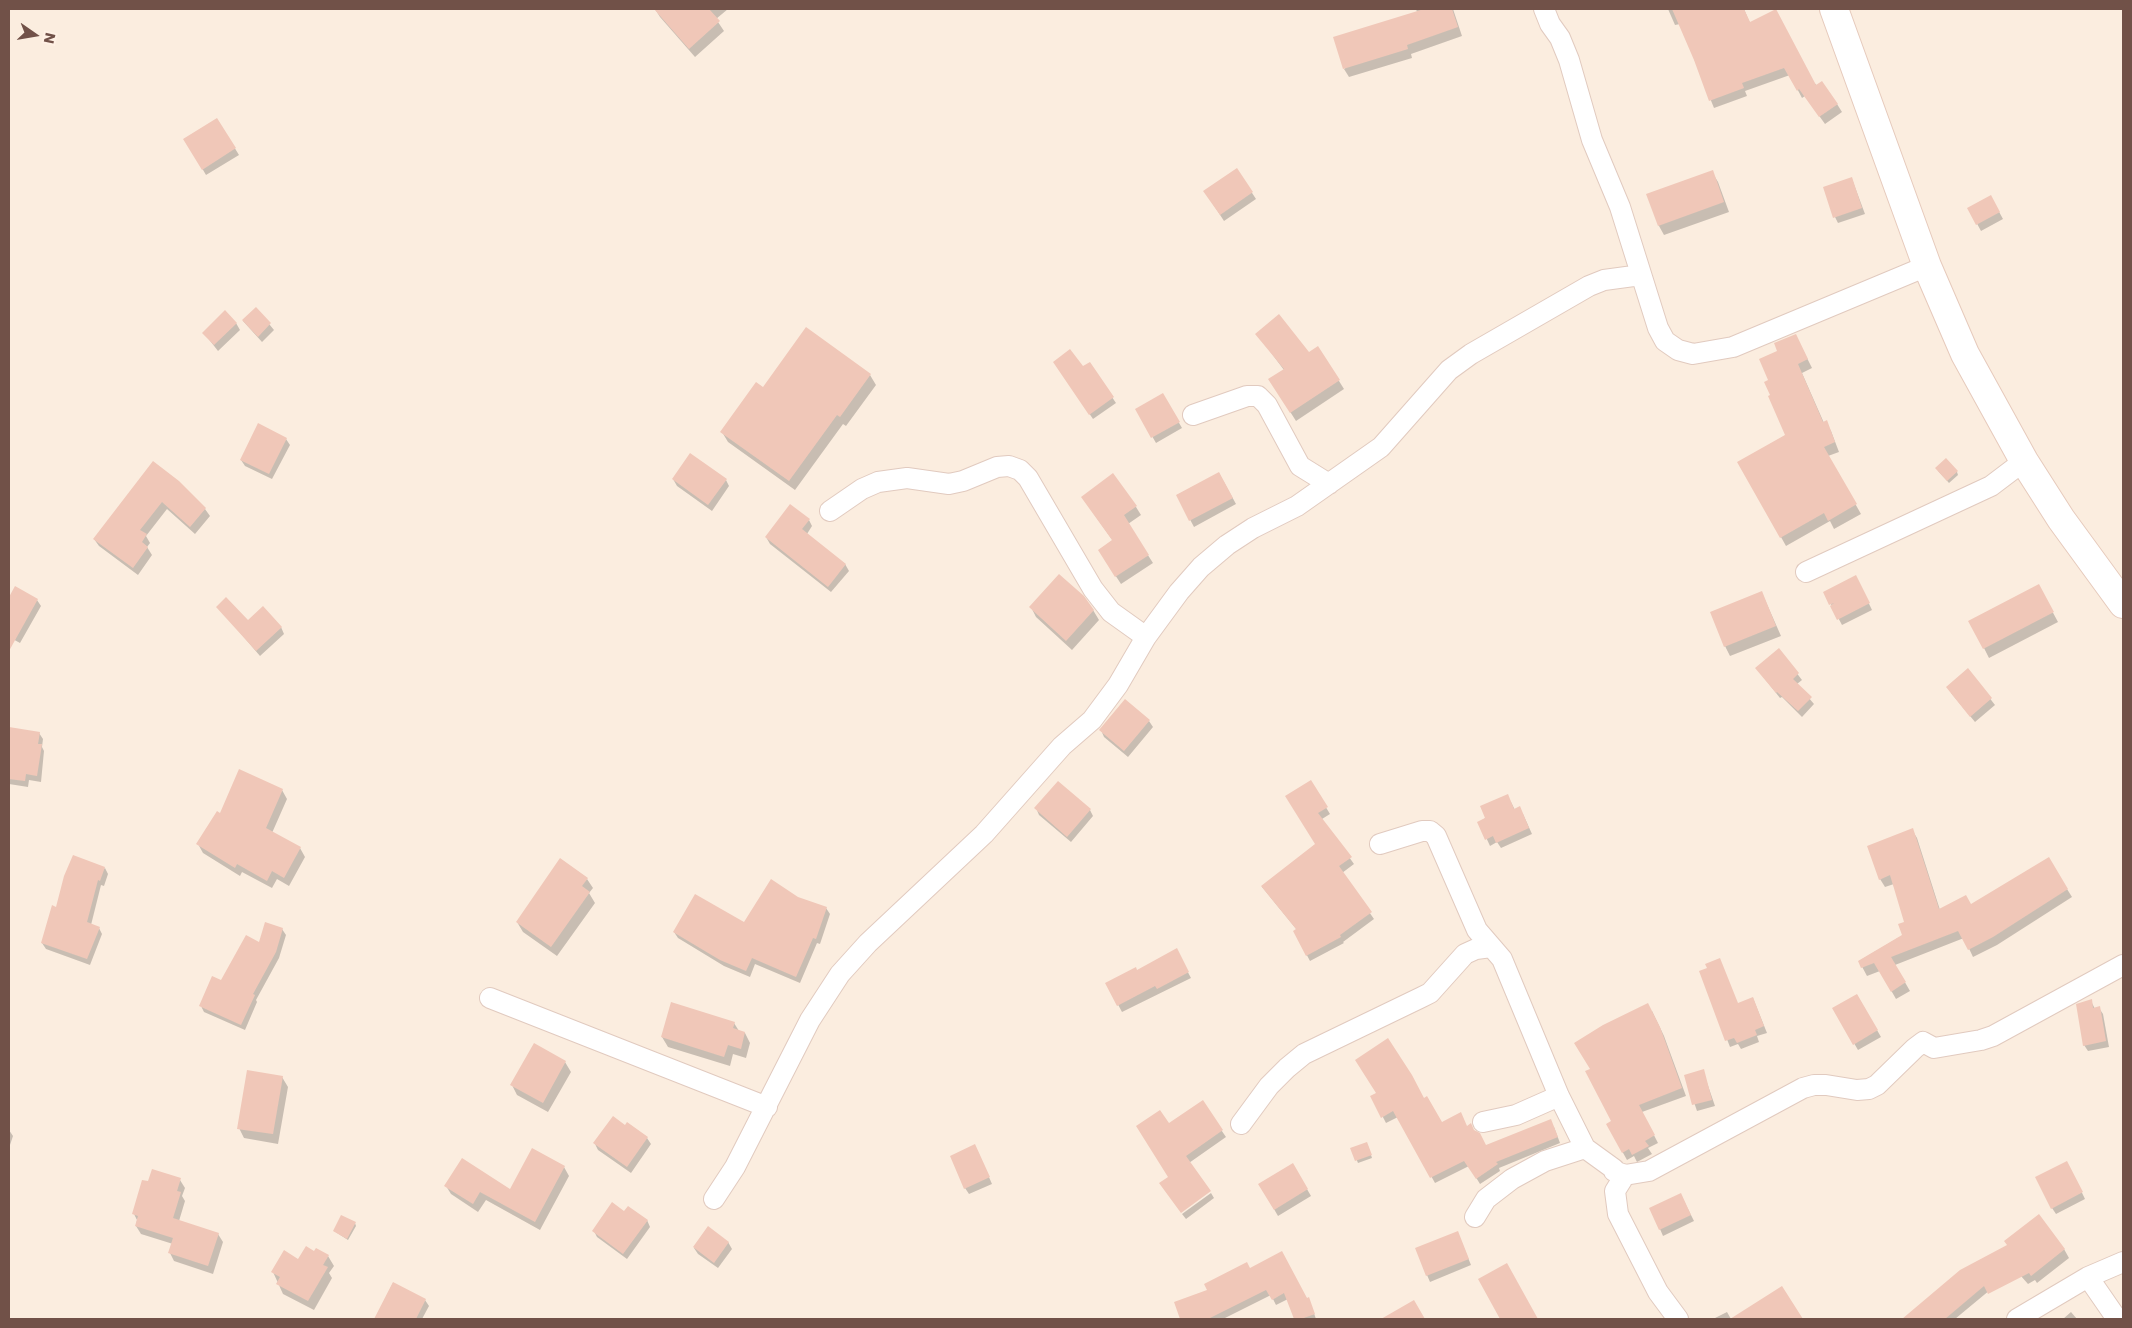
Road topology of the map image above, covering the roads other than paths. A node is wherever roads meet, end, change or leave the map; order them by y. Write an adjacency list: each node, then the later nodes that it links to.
1 (1544, 9): 4 (street)
2 (1834, 9): 3 (main road)
3 (1927, 266): 4 (street); 6 (main road)
4 (1641, 275): 7 (street)
5 (1193, 415): 7 (street)
6 (2024, 461): 9 (street); 10 (main road)
7 (1329, 484): 11 (street)
8 (830, 511): 11 (street)
9 (1806, 572)
10 (2123, 604)
11 (1146, 637): 17 (street)
12 (1380, 844): 13 (street)
13 (1491, 947): 16 (street); 19 (street)
14 (2123, 965): 21 (street)
15 (490, 998): 17 (street)
16 (1559, 1096): 18 (street); 20 (street)
17 (766, 1107): 22 (street)
18 (1483, 1122)
19 (1241, 1124)
20 (1585, 1148): 21 (street); 23 (street)
21 (1625, 1175): 26 (street)
22 (714, 1199)
23 (1475, 1217)
24 (2123, 1262): 25 (street)
25 (2088, 1277): 27 (street); 28 (street)
26 (1678, 1319)
27 (2017, 1319)
28 (2117, 1319)

